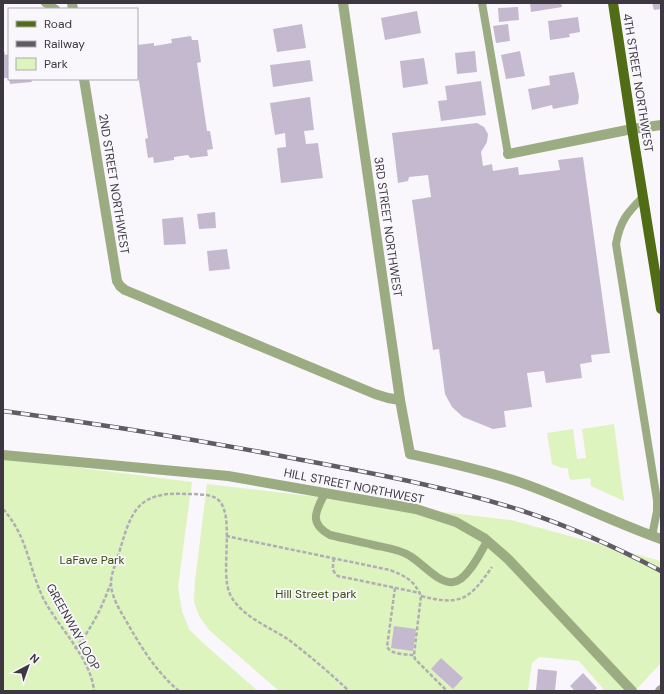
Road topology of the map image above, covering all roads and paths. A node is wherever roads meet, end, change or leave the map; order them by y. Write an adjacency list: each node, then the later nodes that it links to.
1 (343, 3): 10 (street, 3RD STREET NORTHWEST)
2 (482, 3): 7 (lane)
3 (613, 3): 6 (main road, 4TH STREET NORTHWEST)
4 (84, 80): 10 (street, 2ND STREET NORTHWEST)
5 (661, 125): 6 (street)
6 (632, 129): 7 (street); 8 (main road, 4TH STREET NORTHWEST)
7 (508, 154)
8 (643, 197): 9 (main road, 4TH STREET NORTHWEST); 15 (lane)
9 (661, 309)
10 (400, 400): 15 (street, 3RD STREET NORTHWEST)
11 (3, 455): 12 (street, HILL STREET NORTHWEST)
12 (325, 493): 16 (street, HILL STREET NORTHWEST); 16 (lane)
13 (3, 509): 21 (path, GREENWAY LOOP)
14 (226, 536): 17 (path); 18 (path); 25 (path)
15 (656, 538)
16 (487, 541): 27 (street, HILL STREET NORTHWEST)
17 (334, 558): 19 (path); 20 (path)
18 (110, 584): 21 (path); 24 (path)
19 (395, 588): 20 (path); 22 (path)
20 (420, 593): 22 (path)
21 (75, 649): 23 (path, GREENWAY LOOP)
22 (414, 655): 26 (path)
23 (94, 691)
24 (179, 691)
25 (348, 691)
26 (447, 691)
27 (632, 691)

